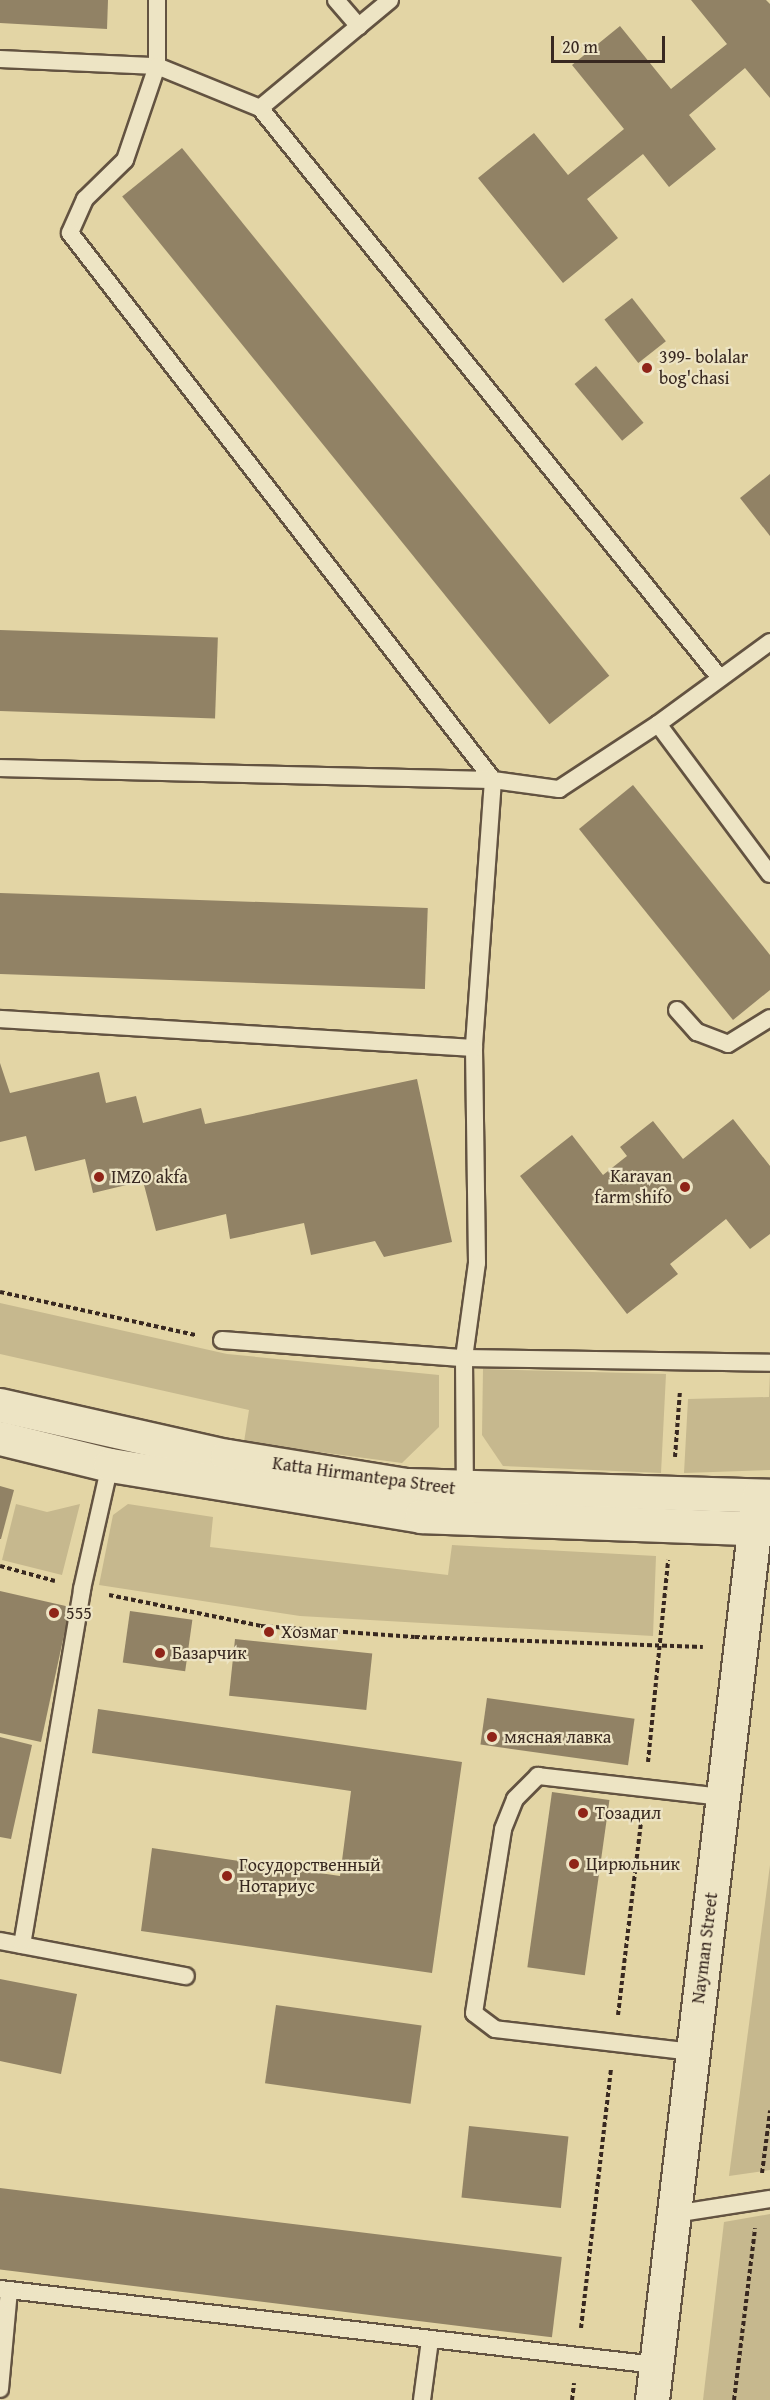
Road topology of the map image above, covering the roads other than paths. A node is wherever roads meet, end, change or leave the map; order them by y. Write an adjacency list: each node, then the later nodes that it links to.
1 (157, 0): 6 (lane)
2 (336, 0): 4 (lane)
3 (390, 0): 4 (lane)
4 (358, 26): 7 (lane)
5 (0, 59): 6 (lane)
6 (156, 66): 7 (lane); 12 (lane)
7 (260, 108): 9 (lane)
8 (770, 642): 9 (lane)
9 (720, 678): 10 (lane)
10 (658, 724): 12 (lane); 13 (lane)
11 (0, 768): 12 (lane)
12 (493, 780): 17 (lane)
13 (770, 874)
14 (677, 1010): 15 (lane)
15 (770, 1018)
16 (0, 1019): 17 (lane)
17 (474, 1048): 19 (lane)
18 (222, 1340): 19 (lane)
19 (464, 1358): 20 (lane); 24 (lane)
20 (770, 1363)
21 (0, 1405): 24 (main road, Katta Hirmаntepa Street)
22 (0, 1438): 23 (main road, Katta Hirmаntepa Street)
23 (110, 1465): 26 (main road, Katta Hirmаntepa Street); 29 (lane)
24 (465, 1489): 25 (main road, Katta Hirmаntepa Street)
25 (764, 1497): 26 (main road, Nayman Street)
26 (762, 1529): 27 (main road, Nayman Street)
27 (723, 1797): 31 (main road, Nayman Street); 31 (lane)
28 (0, 1941): 29 (lane)
29 (22, 1945): 30 (lane)
30 (186, 1976)
31 (693, 2052): 33 (main road, Nayman Street)
32 (764, 2201): 33 (lane)
33 (674, 2214): 36 (main road, Nayman Street)
34 (5, 2289): 35 (lane); 37 (lane)
35 (430, 2340): 36 (lane); 38 (lane)
36 (656, 2365): 39 (main road, Nayman Street)
37 (0, 2389)
38 (422, 2400)
39 (652, 2400)

